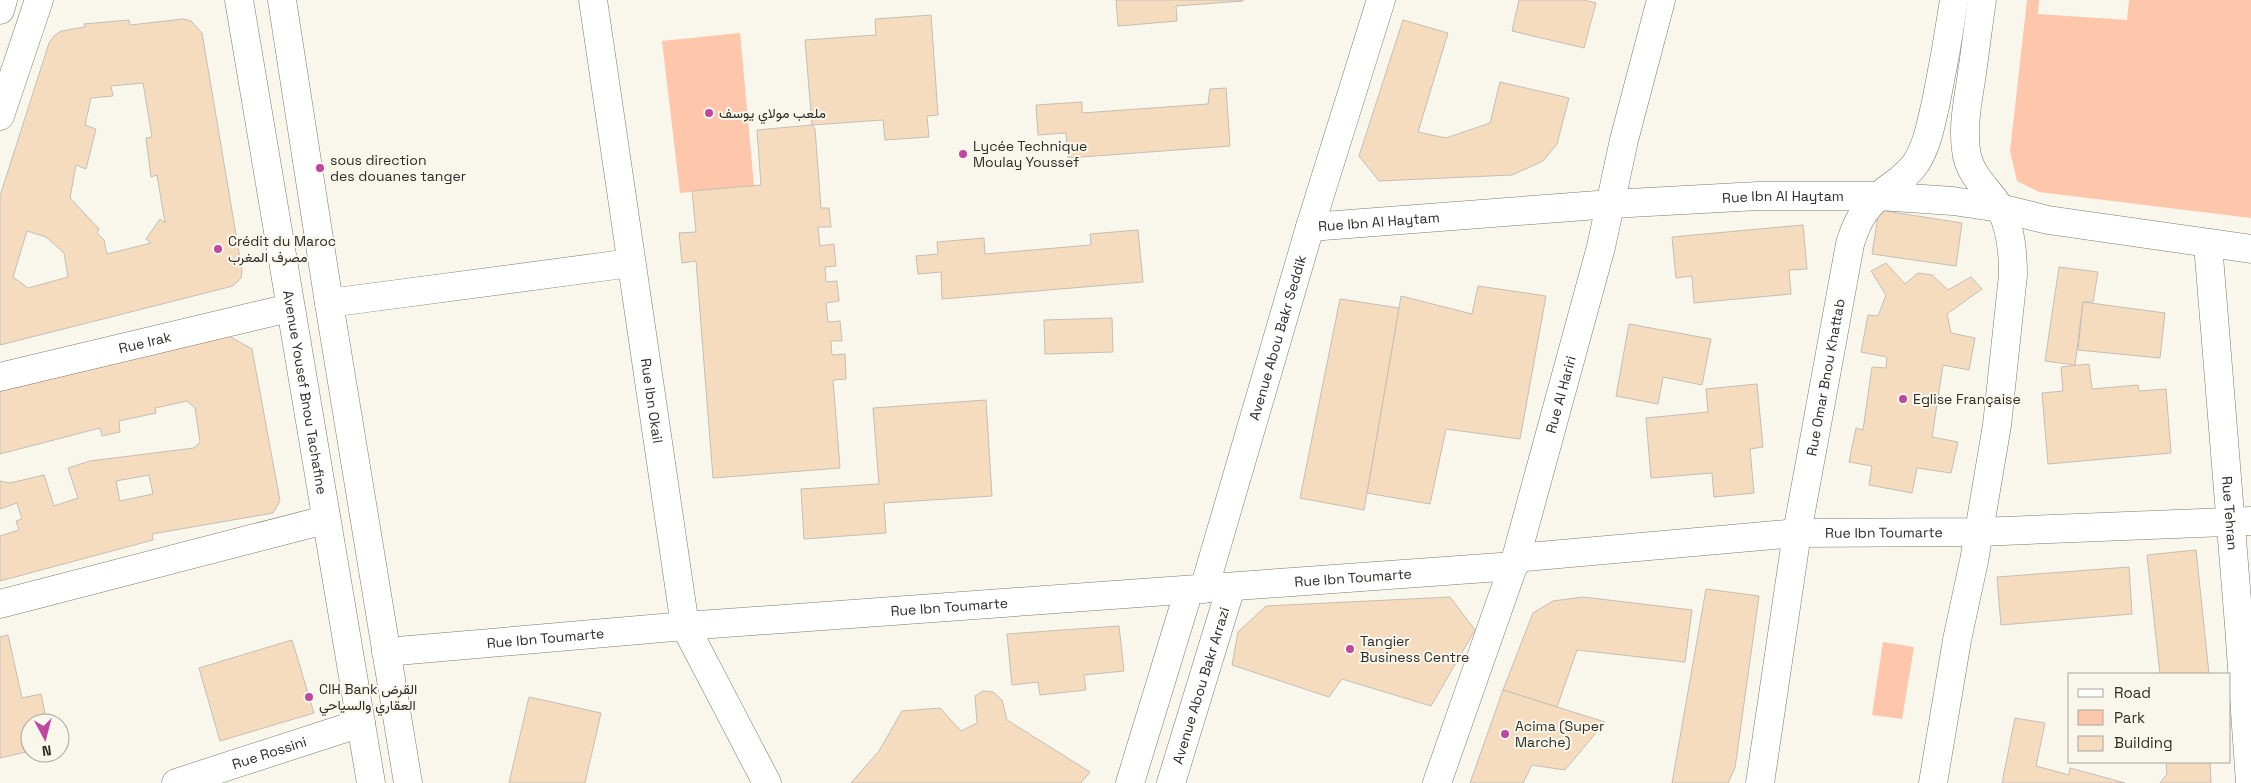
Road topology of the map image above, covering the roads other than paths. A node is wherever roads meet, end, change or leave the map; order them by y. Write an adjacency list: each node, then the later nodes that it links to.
1 (3, 0): 10 (street)
2 (39, 0): 11 (street)
3 (238, 0): 20 (street, Avenue Yousef Bnou Tachafine)
4 (282, 0): 19 (street)
5 (593, 0): 18 (street, Rue Ibn Okail)
6 (1381, 0): 15 (street, Avenue Abou Bakr Seddik)
7 (1661, 0): 13 (street, Rue Al Hariri)
8 (1954, 0): 12 (street, Rue Omar Bnou Khattab)
9 (1982, 0): 14 (street)
10 (0, 10)
11 (0, 116)
12 (1879, 196): 13 (street, Rue Ibn Al Haytam); 14 (street, Rue Ibn Al Haytam); 25 (street, Rue Omar Bnou Khattab)
13 (1611, 204): 15 (street, Rue Ibn Al Haytam); 26 (street, Rue Al Hariri)
14 (2000, 208): 16 (street, Rue Ibn Al Haytam); 24 (street)
15 (1310, 228): 27 (street, Avenue Abou Bakr Seddik)
16 (2208, 244): 17 (street, Rue Ibn Al Haytam); 23 (street, Rue Tehran)
17 (2251, 249)
18 (630, 263): 19 (street); 29 (street, Rue Ibn Okail)
19 (329, 303): 30 (street)
20 (289, 308): 21 (street, Rue Irak); 22 (street, Avenue Yousef Bnou Tachafine)
21 (0, 377)
22 (325, 520): 28 (street); 31 (street, Avenue Yousef Bnou Tachafine)
23 (2240, 522): 24 (street, Rue Ibn Toumarte); 41 (street, Rue Tehran)
24 (1979, 532): 25 (street, Rue Ibn Toumarte); 40 (street)
25 (1797, 533): 26 (street, Rue Ibn Toumarte); 39 (street, Rue Omar Bnou Khattab)
26 (1515, 562): 27 (street, Rue Ibn Toumarte); 38 (street, Rue Al Hariri)
27 (1208, 589): 29 (street, Rue Ibn Toumarte); 36 (street); 37 (street, Avenue Abou Bakr Arrazi)
28 (0, 604)
29 (685, 626): 30 (street, Rue Ibn Toumarte); 35 (street, Rue Ibn Okail)
30 (386, 652): 34 (street)
31 (360, 723): 32 (street, Rue Rossini); 33 (street, Avenue Yousef Bnou Tachafine)
32 (176, 783)
33 (371, 783)
34 (408, 783)
35 (767, 783)
36 (1130, 783)
37 (1171, 783)
38 (1437, 783)
39 (1760, 783)
40 (1933, 783)
41 (2250, 783)

